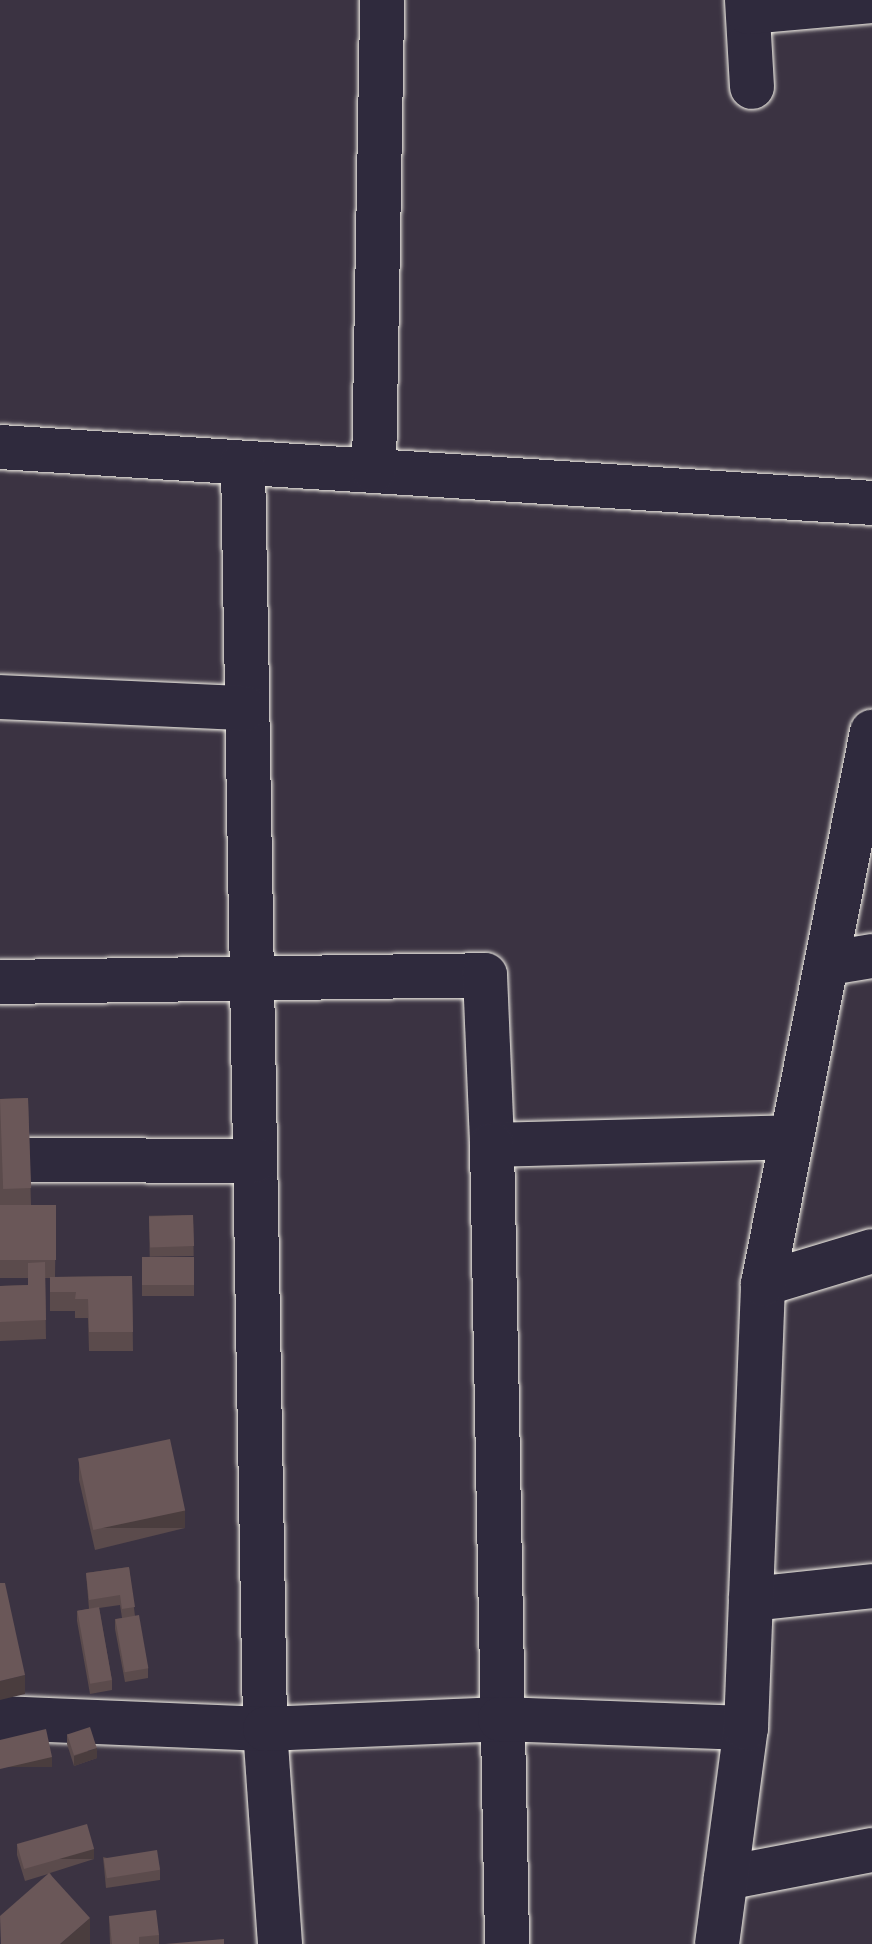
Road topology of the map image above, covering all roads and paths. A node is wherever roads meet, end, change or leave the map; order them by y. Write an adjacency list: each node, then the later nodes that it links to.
1 (382, 0): 7 (street)
2 (872, 1): 3 (street)
3 (747, 6): 4 (street)
4 (752, 87)
5 (0, 447): 6 (street)
6 (243, 463): 7 (street); 10 (street)
7 (374, 470): 8 (street)
8 (872, 503)
9 (0, 697): 10 (street)
10 (246, 708): 13 (street)
11 (872, 732): 12 (street)
12 (851, 960): 15 (street)
13 (252, 979): 14 (street); 16 (street); 18 (street)
14 (0, 982)
15 (788, 1137): 16 (street); 20 (street)
16 (492, 1145): 24 (street)
17 (0, 1160): 18 (street)
18 (255, 1161): 26 (street)
19 (872, 1251): 20 (street)
20 (763, 1284): 22 (street)
21 (872, 1586): 22 (street)
22 (751, 1599): 25 (street)
23 (0, 1718): 26 (street)
24 (500, 1719): 25 (street); 26 (street); 30 (street)
25 (746, 1728): 28 (street)
26 (265, 1729): 29 (street)
27 (872, 1850): 28 (street)
28 (726, 1878): 31 (street)
29 (280, 1944)
30 (507, 1944)
31 (717, 1944)

